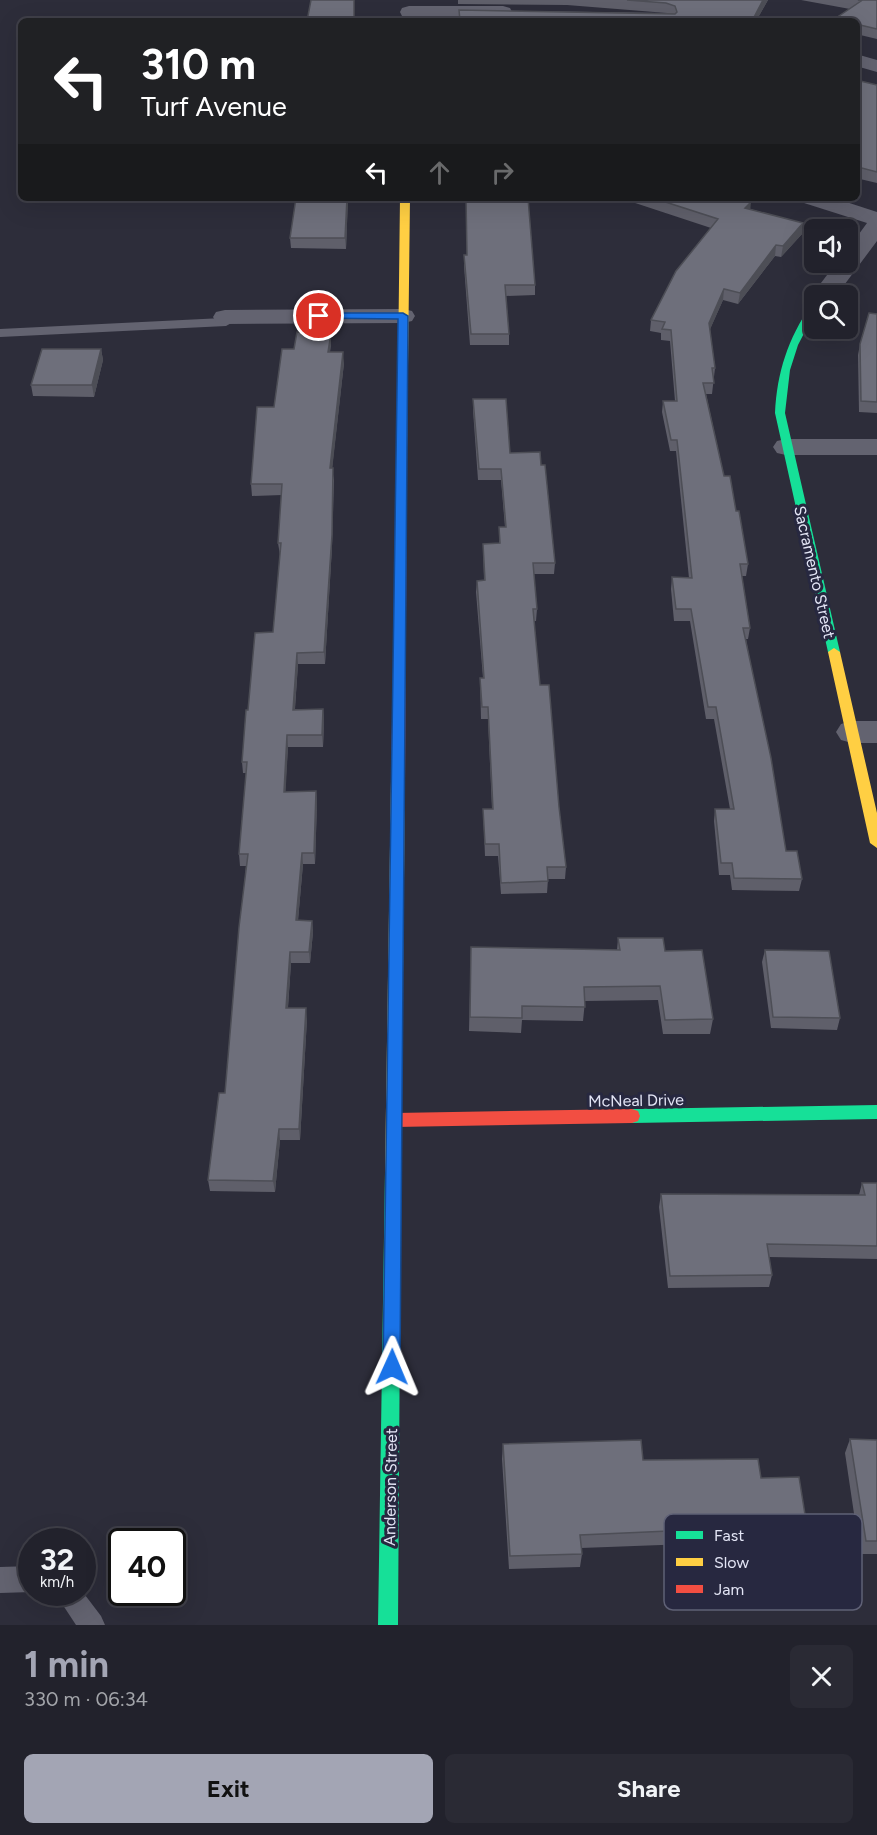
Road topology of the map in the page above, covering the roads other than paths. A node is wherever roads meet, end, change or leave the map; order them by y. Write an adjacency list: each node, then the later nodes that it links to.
1 (409, 11): 2 (street)
2 (522, 12)
3 (860, 61): 4 (street)
4 (877, 66)
5 (405, 201): 10 (street, Anderson Street)
6 (821, 201): 7 (street)
7 (877, 219)
8 (877, 226): 9 (street)
9 (831, 285)
10 (403, 316): 11 (street); 19 (street, Anderson Street)
11 (230, 317): 13 (lane)
12 (804, 322): 14 (street, Sacramento Street)
13 (0, 333)
14 (786, 447): 15 (street); 16 (street, Sacramento Street)
15 (877, 447)
16 (864, 732): 17 (street, Sacramento Street)
17 (877, 843)
18 (877, 1112): 19 (street, McNeal Drive)
19 (395, 1120): 24 (street, Anderson Street)
20 (18, 1579): 21 (lane)
21 (0, 1580)
22 (78, 1606): 23 (lane)
23 (92, 1625)
24 (388, 1625)

